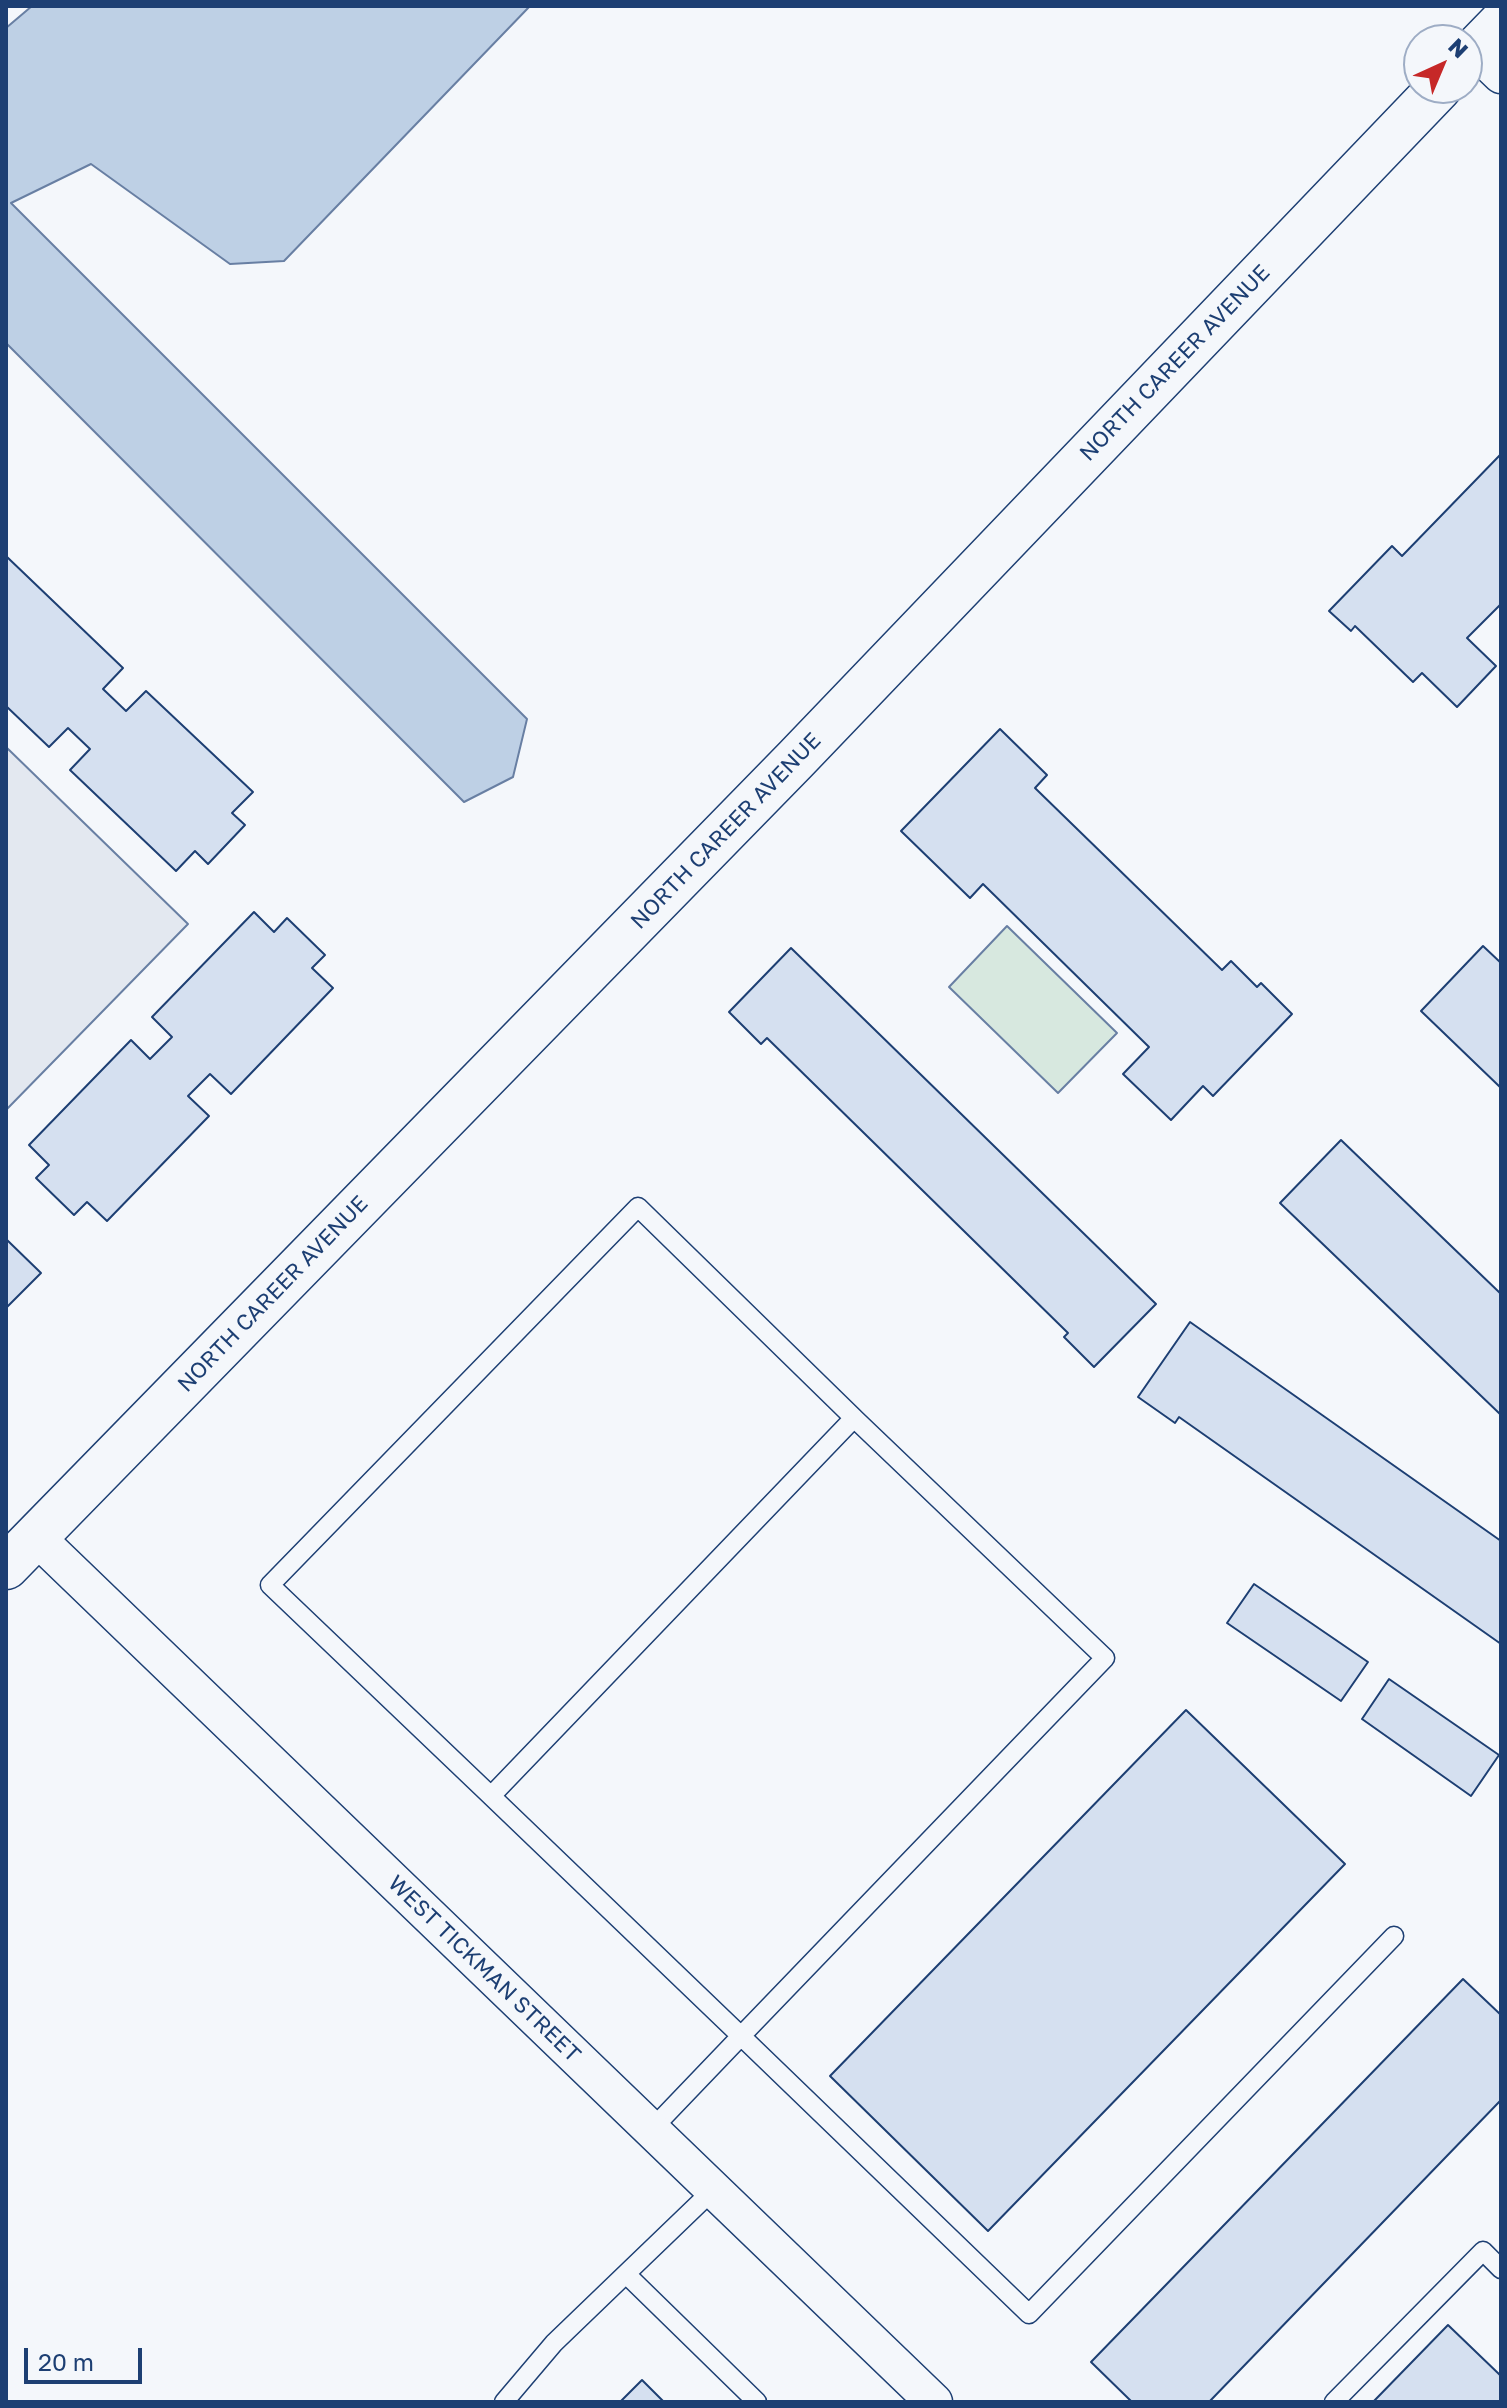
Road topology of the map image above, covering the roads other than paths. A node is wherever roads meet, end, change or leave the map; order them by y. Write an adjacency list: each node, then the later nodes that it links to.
1 (1424, 104): 3 (street, NORTH CAREER AVENUE)
2 (854, 1418): 4 (lane); 4 (lane); 6 (lane)
3 (21, 1551): 7 (street, WEST TICKMAN STREET)
4 (491, 1796): 6 (lane)
5 (1394, 1936): 6 (lane)
6 (741, 2036): 7 (lane)
7 (651, 2130): 8 (street, WEST TICKMAN STREET)
8 (713, 2190): 10 (lane); 13 (street, WEST TICKMAN STREET)
9 (1501, 2269): 14 (lane)
10 (626, 2274): 11 (lane); 12 (lane)
11 (504, 2402)
12 (757, 2402)
13 (934, 2402)
14 (1334, 2402)

